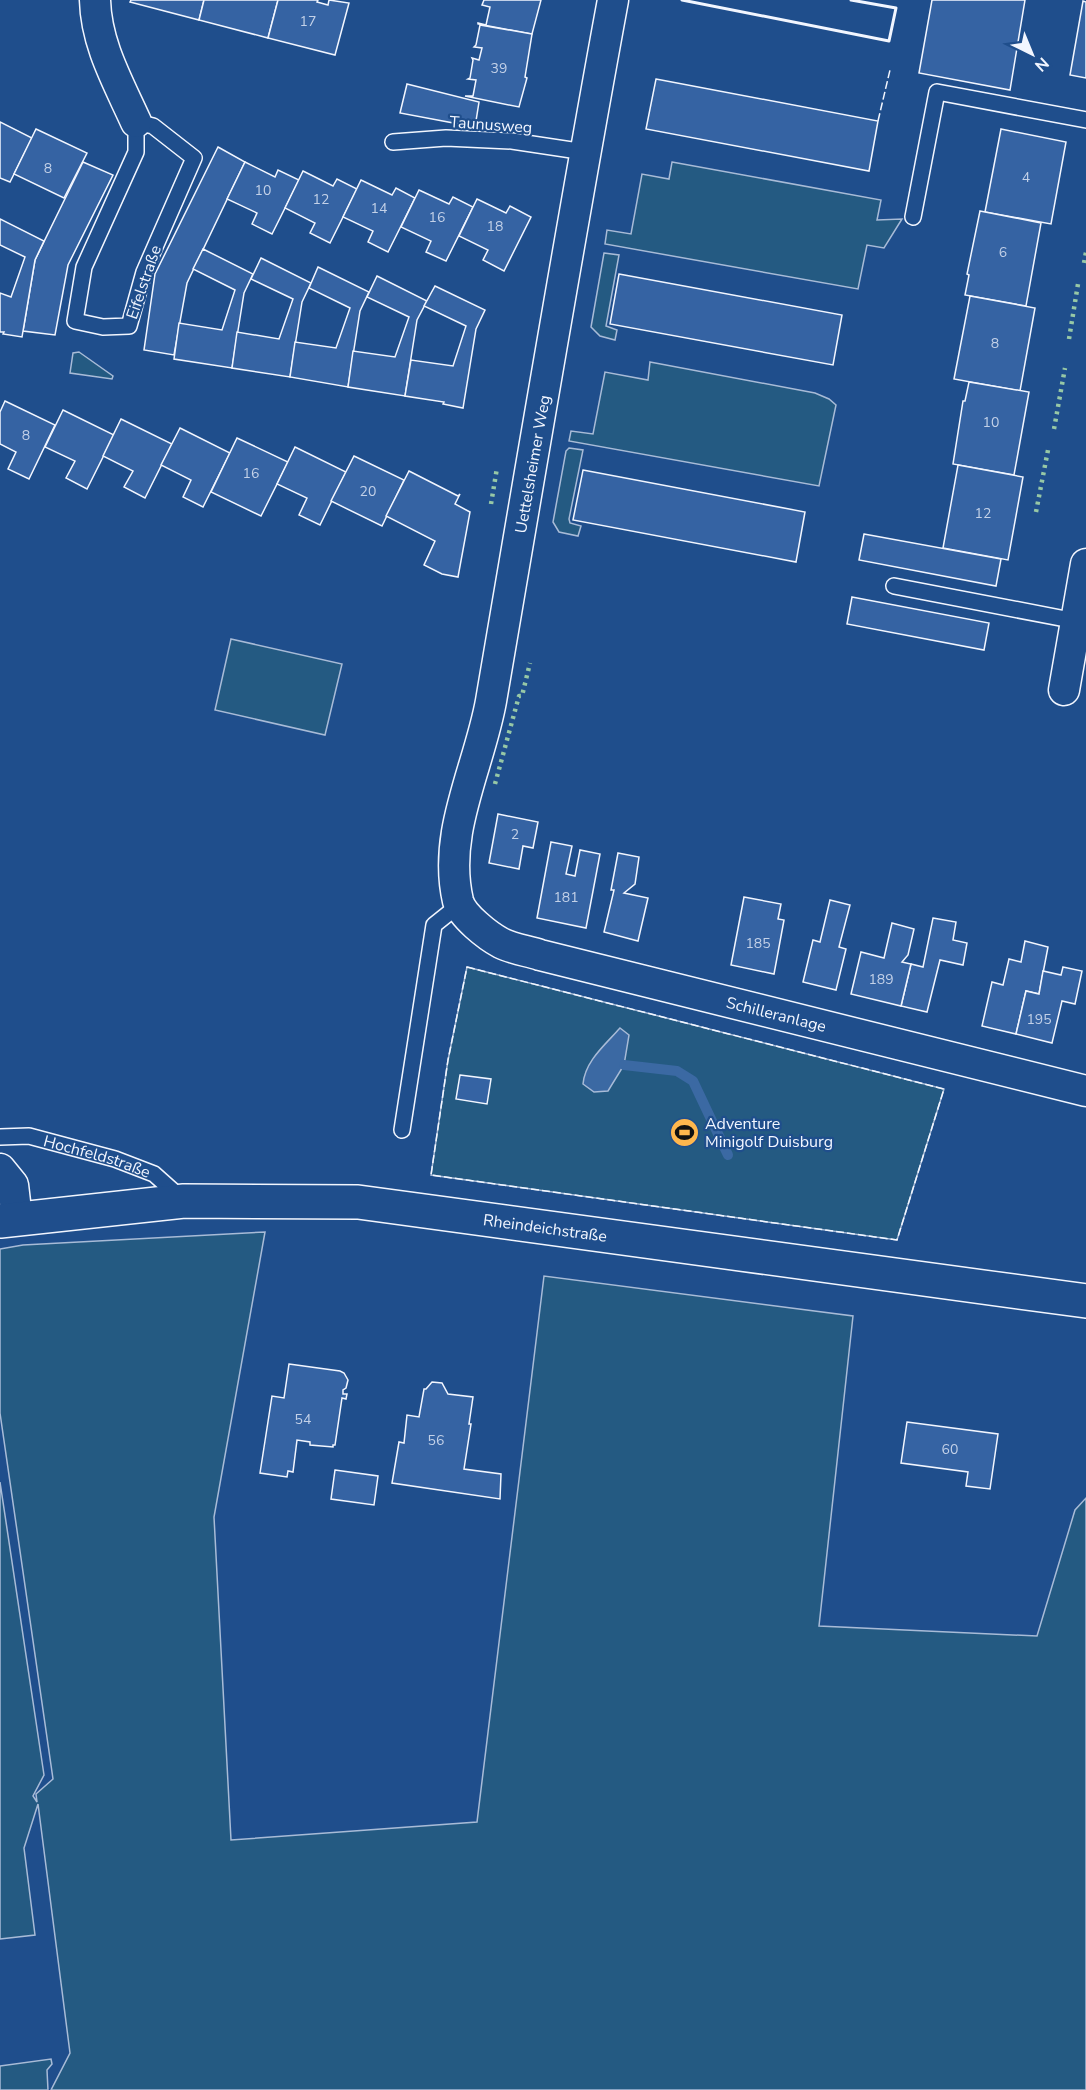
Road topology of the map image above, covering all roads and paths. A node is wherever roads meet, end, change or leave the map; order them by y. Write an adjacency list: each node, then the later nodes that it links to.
1 (95, 0): 4 (street, Eifelstraße)
2 (613, 0): 6 (street, Uettelsheimer Weg)
3 (1086, 120): 7 (lane)
4 (136, 122): 4 (lane, Eifelstraße)
5 (393, 142): 6 (lane, Taunusweg)
6 (585, 152): 12 (street, Uettelsheimer Weg)
7 (913, 217)
8 (1086, 564): 10 (street)
9 (894, 586): 10 (lane)
10 (1076, 621): 11 (street)
11 (1064, 690)
12 (465, 913): 13 (street, Schilleranlage); 14 (lane)
13 (1086, 1090)
14 (402, 1130)
15 (0, 1137): 17 (lane, Hochfeldstraße)
16 (0, 1169): 18 (street)
17 (184, 1201): 18 (main road, Rheindeichstraße); 19 (main road, Rheindeichstraße)
18 (8, 1220)
19 (1086, 1301)

